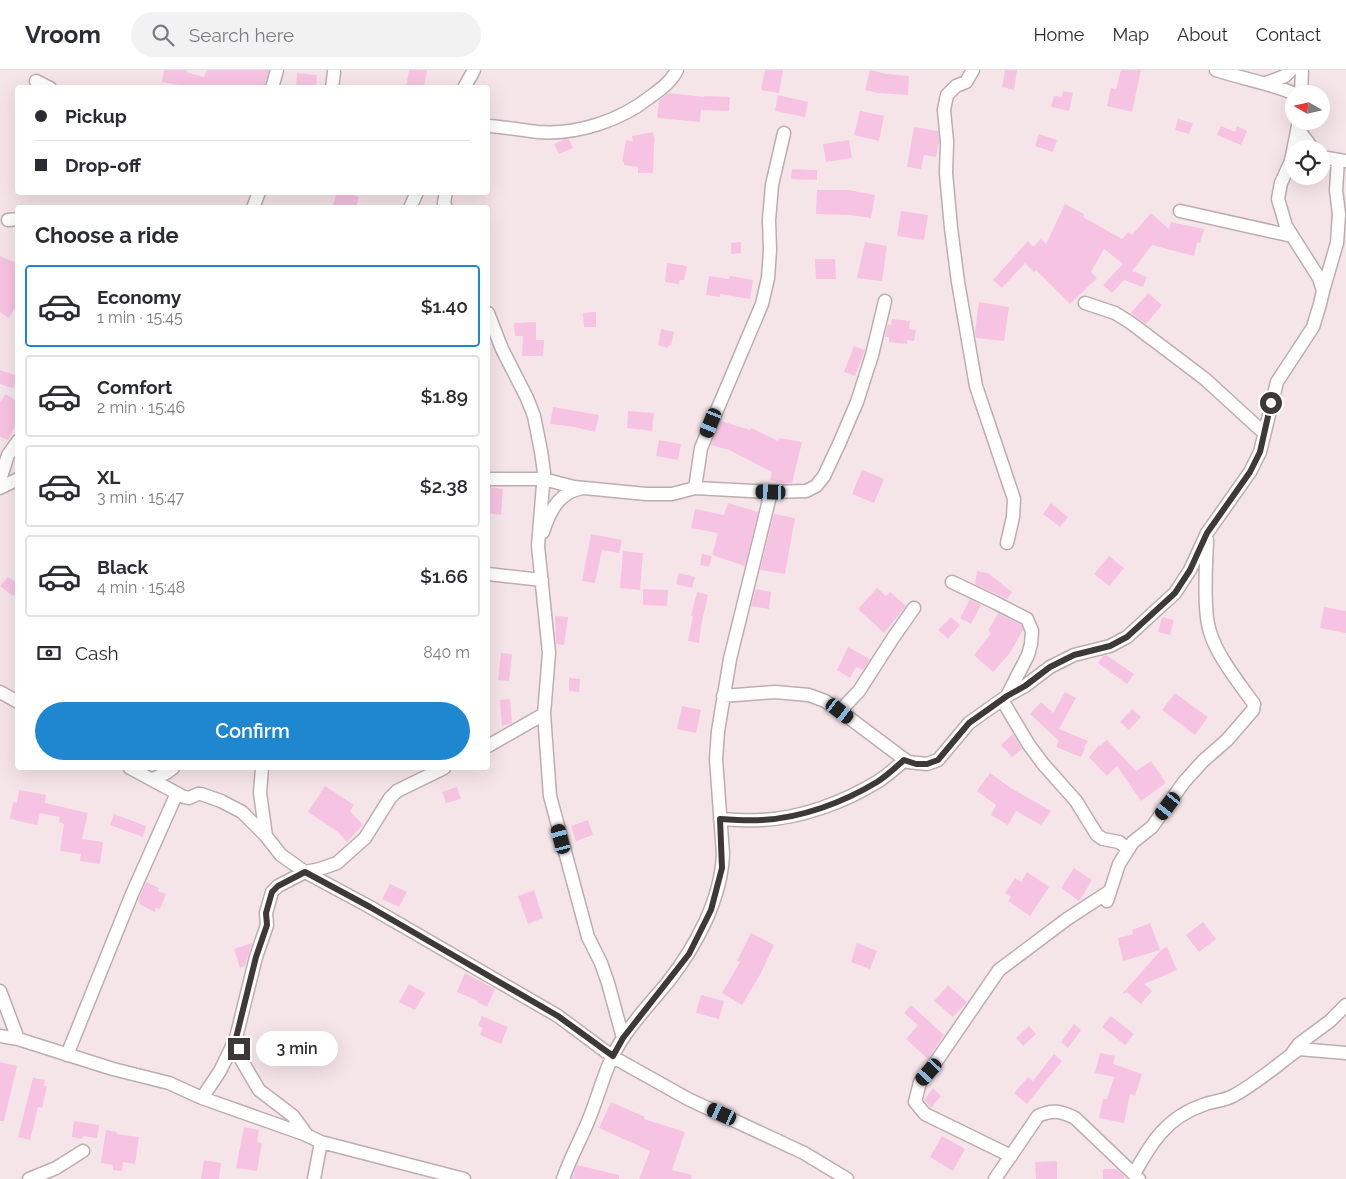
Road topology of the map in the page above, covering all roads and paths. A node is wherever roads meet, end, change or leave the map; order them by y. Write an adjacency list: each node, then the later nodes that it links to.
1 (278, 70): 12 (street)
2 (474, 70): 14 (street)
3 (677, 70): 17 (street)
4 (973, 70): 39 (street)
5 (1216, 70): 10 (street)
6 (1291, 70): 10 (street)
7 (1302, 70): 15 (street)
8 (334, 72): 13 (street)
9 (36, 81): 11 (street)
10 (1266, 83): 16 (street)
11 (44, 85)
12 (273, 85)
13 (332, 85)
14 (466, 85)
15 (1301, 85)
16 (1285, 90)
17 (490, 126)
18 (784, 133): 36 (street)
19 (1331, 158): 23 (street)
20 (1285, 175): 22 (street)
21 (1180, 210): 22 (street)
22 (1292, 236): 23 (street)
23 (1322, 292): 27 (street)
24 (885, 301): 37 (street)
25 (1084, 303): 27 (street)
26 (490, 319): 31 (street)
27 (1264, 433): 38 (street)
28 (15, 445): 29 (street)
29 (2, 461): 32 (street)
30 (490, 479): 31 (street)
31 (543, 479): 34 (street); 40 (street)
32 (0, 480)
33 (15, 481): 35 (street)
34 (583, 487): 36 (street); 40 (street)
35 (0, 488)
36 (695, 488): 37 (street)
37 (771, 492): 46 (street)
38 (1207, 533): 47 (street); 61 (street)
39 (1007, 543)
40 (538, 546): 42 (street)
41 (490, 574): 42 (street)
42 (542, 580): 50 (street)
43 (952, 582): 47 (street)
44 (914, 608): 49 (street)
45 (0, 692): 48 (street)
46 (723, 696): 49 (street); 59 (street)
47 (1005, 698): 52 (street); 61 (street)
48 (15, 700)
49 (840, 711): 52 (street)
50 (544, 714): 51 (street); 67 (street)
51 (490, 745)
52 (904, 760): 59 (street)
53 (134, 770): 57 (street)
54 (170, 770): 57 (street)
55 (262, 770): 60 (street)
56 (440, 770): 62 (street)
57 (152, 779): 58 (street)
58 (177, 794): 60 (street); 70 (street)
59 (720, 819): 67 (street)
60 (266, 836): 62 (street)
61 (1128, 849): 77 (street)
62 (305, 872): 66 (street); 71 (street)
63 (0, 991): 68 (street)
64 (1346, 1006): 72 (street)
65 (0, 1036): 68 (street)
66 (236, 1038): 73 (street); 74 (street)
67 (623, 1038): 71 (street)
68 (18, 1039): 70 (street)
69 (1346, 1053): 72 (street)
70 (67, 1055): 73 (street)
71 (613, 1056): 82 (street); 83 (street)
72 (1283, 1063): 78 (street)
73 (202, 1098): 74 (street)
74 (307, 1135): 75 (street)
75 (321, 1142): 80 (street); 81 (street)
76 (83, 1151): 79 (street)
77 (1011, 1156): 78 (street); 84 (street)
78 (1136, 1176)
79 (29, 1179)
80 (314, 1179)
81 (464, 1179)
82 (563, 1179)
83 (847, 1179)
84 (994, 1179)

